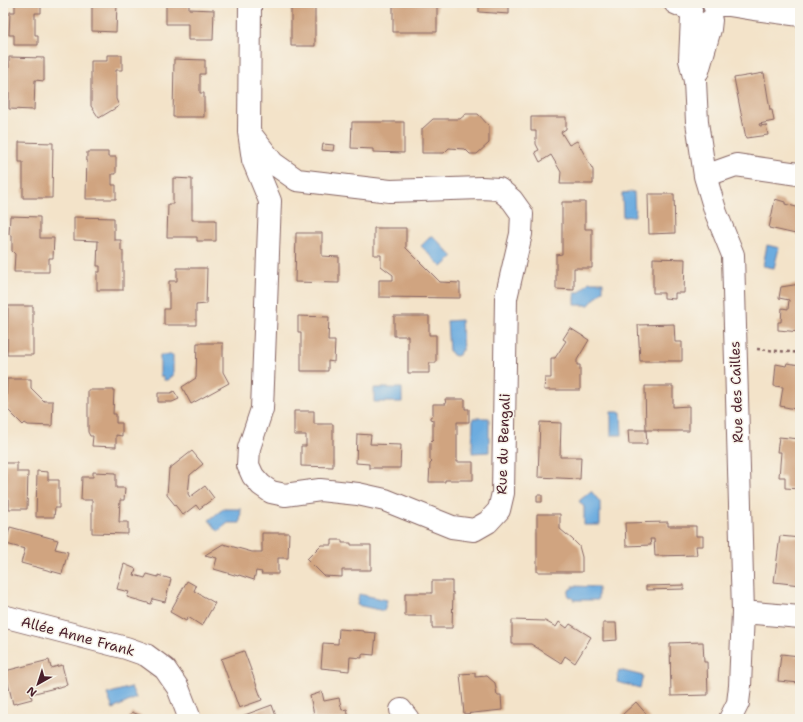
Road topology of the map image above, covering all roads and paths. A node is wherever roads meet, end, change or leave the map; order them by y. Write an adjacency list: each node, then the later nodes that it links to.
1 (250, 3): 4 (street, Rue du Bengali)
2 (700, 10): 3 (street); 6 (street, Rue des Cailles)
3 (800, 14)
4 (249, 132): 7 (street, Rue du Bengali); 8 (street, Rue du Bengali)
5 (800, 174): 6 (street)
6 (705, 176): 9 (street, Rue des Cailles)
7 (297, 180): 8 (street); 8 (street, Rue du Bengali)
8 (270, 201)
9 (735, 346): 10 (path); 11 (street, Rue des Cailles)
10 (800, 354)
11 (743, 612): 13 (street); 15 (street, Rue des Cailles)
12 (3, 616): 14 (street, Allée Anne Frank)
13 (800, 617)
14 (190, 719)
15 (730, 719)

